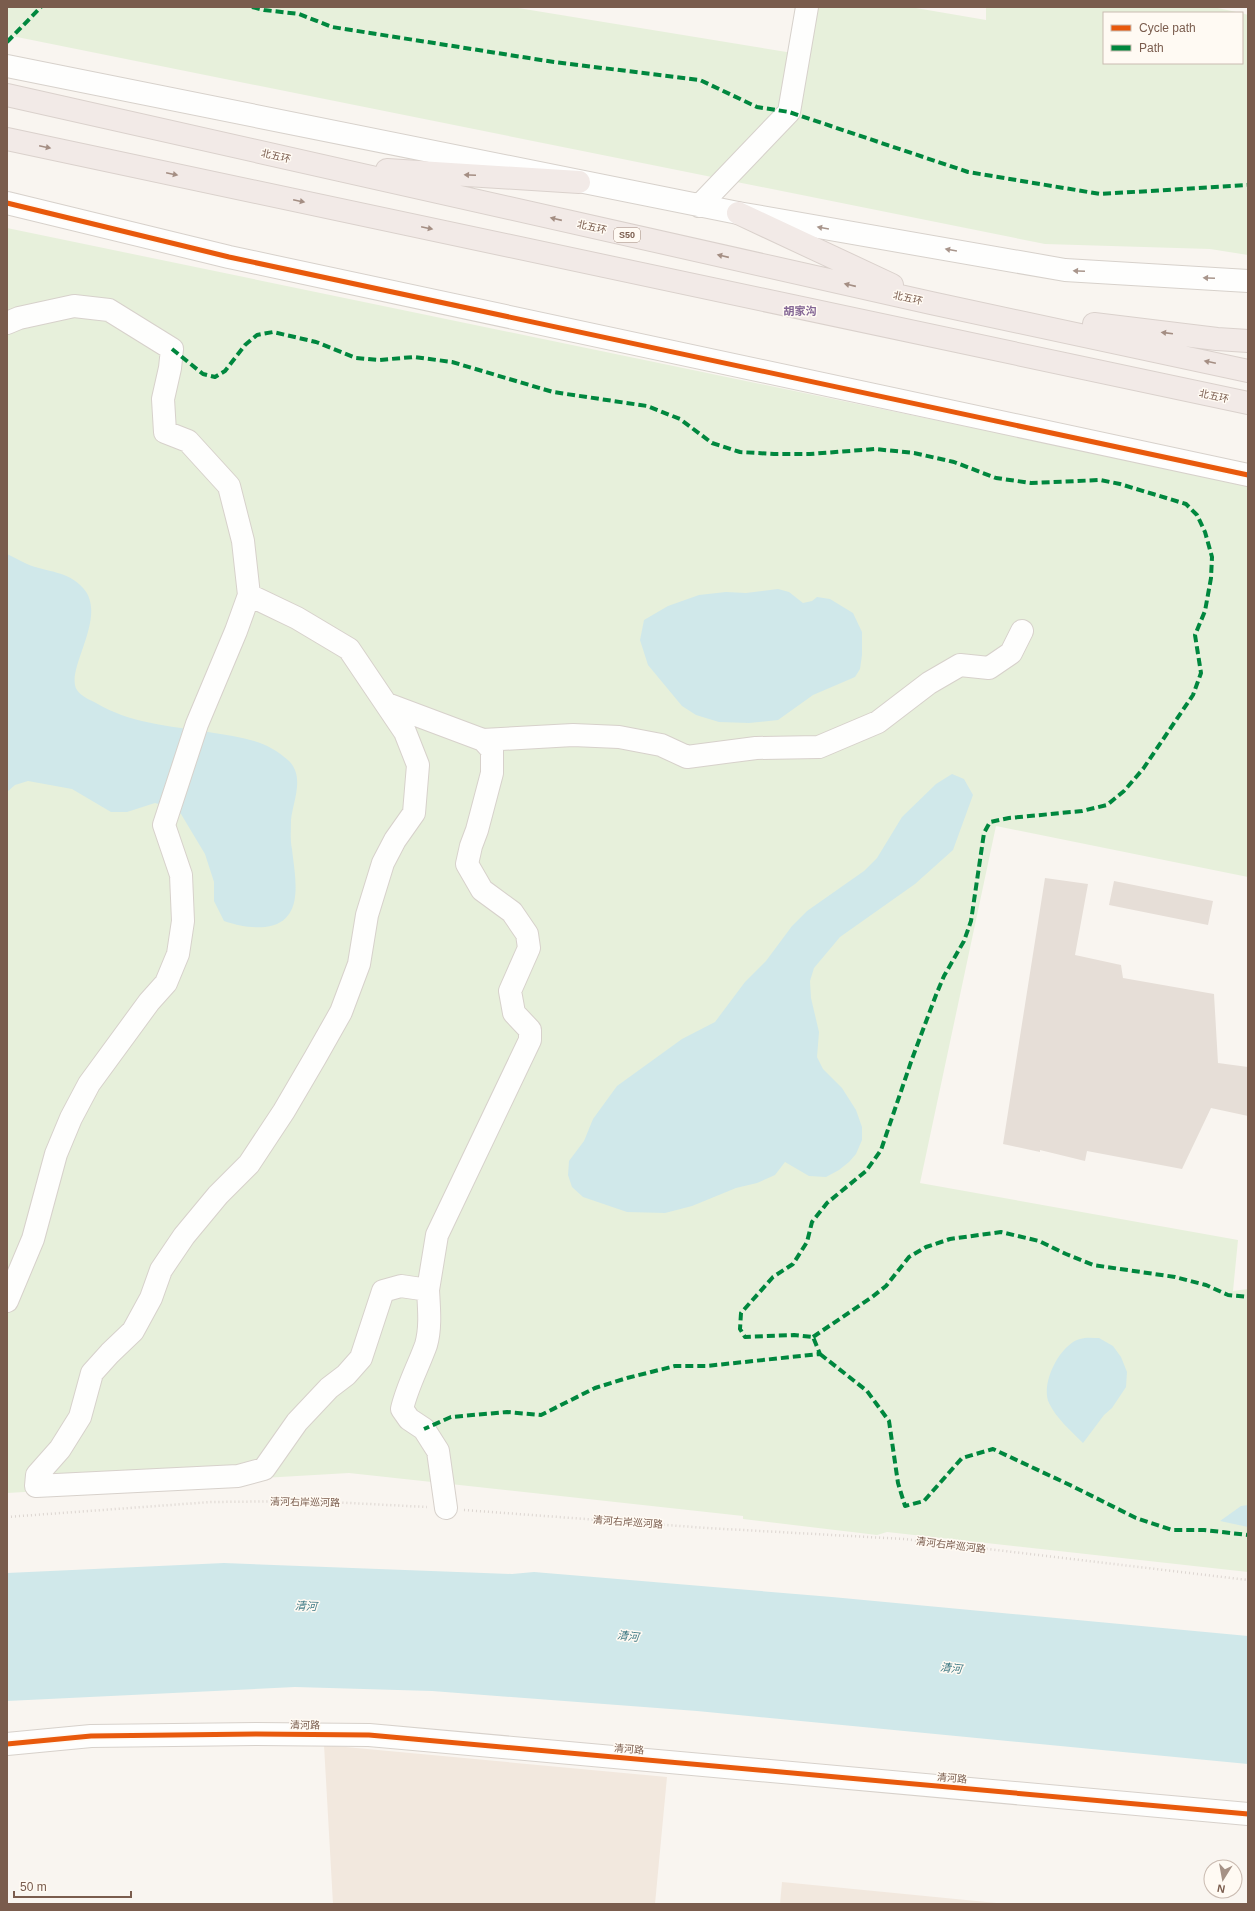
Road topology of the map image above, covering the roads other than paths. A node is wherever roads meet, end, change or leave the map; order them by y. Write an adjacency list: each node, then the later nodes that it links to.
1 (807, 7): 8 (street)
2 (7, 66): 6 (street)
3 (7, 95): 5 (highway, 北五环 / S50)
4 (7, 139): 16 (highway, 北五环, one-way to 16)
5 (320, 166): 6 (highway, one-way to 5); 11 (highway, 北五环 / S50, one-way to 5)
6 (579, 182): 8 (street)
7 (7, 203): 17 (street)
8 (699, 206): 9 (street)
9 (738, 214): 10 (street, one-way to 9); 11 (highway)
10 (1248, 280)
11 (931, 303): 12 (highway, 北五环 / S50)
12 (956, 308): 14 (highway, one-way to 12); 15 (highway, 北五环 / S50, one-way to 12)
13 (7, 323): 18 (street)
14 (1248, 341)
15 (1248, 371)
16 (1248, 403)
17 (1248, 475)
18 (249, 594): 20 (street); 23 (street)
19 (1022, 631): 21 (street)
20 (387, 704): 21 (street); 22 (street)
21 (483, 740): 22 (street)
22 (428, 1290): 24 (street)
23 (7, 1301)
24 (446, 1508)
25 (7, 1744): 26 (street, 清河路)
26 (1248, 1814)

